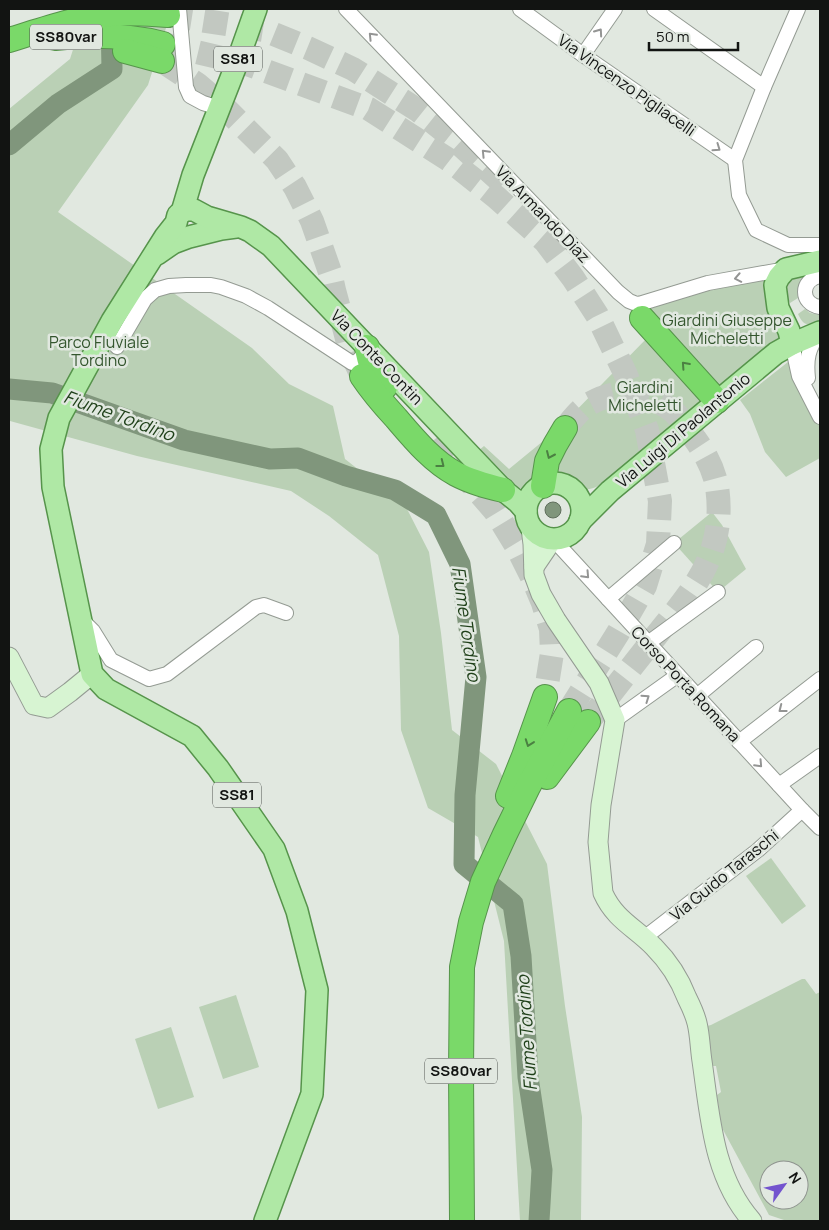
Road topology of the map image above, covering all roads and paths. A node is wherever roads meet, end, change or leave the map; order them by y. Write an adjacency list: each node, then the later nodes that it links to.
1 (256, 9): 13 (main road, SS81)
2 (346, 9): 18 (street, Via Armando Diaz, one-way to 2)
3 (520, 9): 11 (street, Via Vincenzo Pigliacelli)
4 (615, 9): 11 (street, one-way to 4)
5 (654, 9): 12 (street)
6 (798, 9): 12 (street)
7 (168, 13): 8 (highway); 13 (street)
8 (9, 40)
9 (9, 46): 10 (highway)
10 (157, 51)
11 (583, 55): 14 (street, Via Vincenzo Pigliacelli, one-way to 14)
12 (764, 86): 14 (street)
13 (219, 108): 15 (main road, SS81)
14 (735, 160): 16 (street)
15 (189, 217): 23 (main road, Via Conte Contin); 42 (main road)
16 (820, 245)
17 (820, 261): 18 (main road)
18 (786, 269): 22 (main road)
19 (820, 276): 20 (street)
20 (820, 307)
21 (642, 318): 27 (highway, one-way to 21)
22 (804, 335): 26 (street); 27 (main road, Via Luigi Di Paolantonio); 28 (street)
23 (367, 346): 25 (street); 30 (highway); 32 (main road, Via Conte Contin)
24 (117, 347): 25 (street)
25 (355, 368): 32 (highway, one-way to 32)
26 (808, 378)
27 (717, 401): 31 (main road, Via Luigi Di Paolantonio)
28 (820, 417)
29 (565, 428): 34 (highway, one-way to 34)
30 (434, 440)
31 (610, 491): 33 (main road); 35 (main road, Via Luigi Di Paolantonio)
32 (506, 492): 34 (main road, Via Conte Contin)
33 (574, 492): 34 (main road); 35 (main road)
34 (533, 505): 37 (main road); 38 (main road)
35 (580, 521): 37 (main road)
36 (674, 543): 40 (street)
37 (558, 545): 38 (main road); 40 (street, Corso Porta Romana, one-way to 40)
38 (534, 567): 52 (main road)
39 (718, 592): 43 (street)
40 (608, 599): 43 (street, Corso Porta Romana)
41 (286, 613): 42 (street)
42 (80, 618): 46 (main road)
43 (648, 643): 47 (street, Corso Porta Romana)
44 (756, 647): 49 (street)
45 (9, 657): 46 (main road)
46 (92, 674): 60 (main road, SS81)
47 (678, 675): 49 (street, Corso Porta Romana); 52 (street, one-way to 47)
48 (820, 679): 53 (street, one-way to 53)
49 (697, 696): 53 (street, Corso Porta Romana)
50 (545, 697): 58 (highway, one-way to 58)
51 (578, 716): 58 (highway)
52 (615, 720): 59 (main road)
53 (739, 742): 55 (street, Corso Porta Romana, one-way to 55)
54 (820, 756): 55 (street)
55 (779, 785): 56 (street, Corso Porta Romana)
56 (802, 810): 57 (street, Corso Porta Romana); 59 (street, Via Guido Taraschi)
57 (820, 828)
58 (504, 833): 61 (highway, SS80var)
59 (644, 938): 62 (main road)
60 (265, 1221)
61 (462, 1221)
62 (752, 1221)

